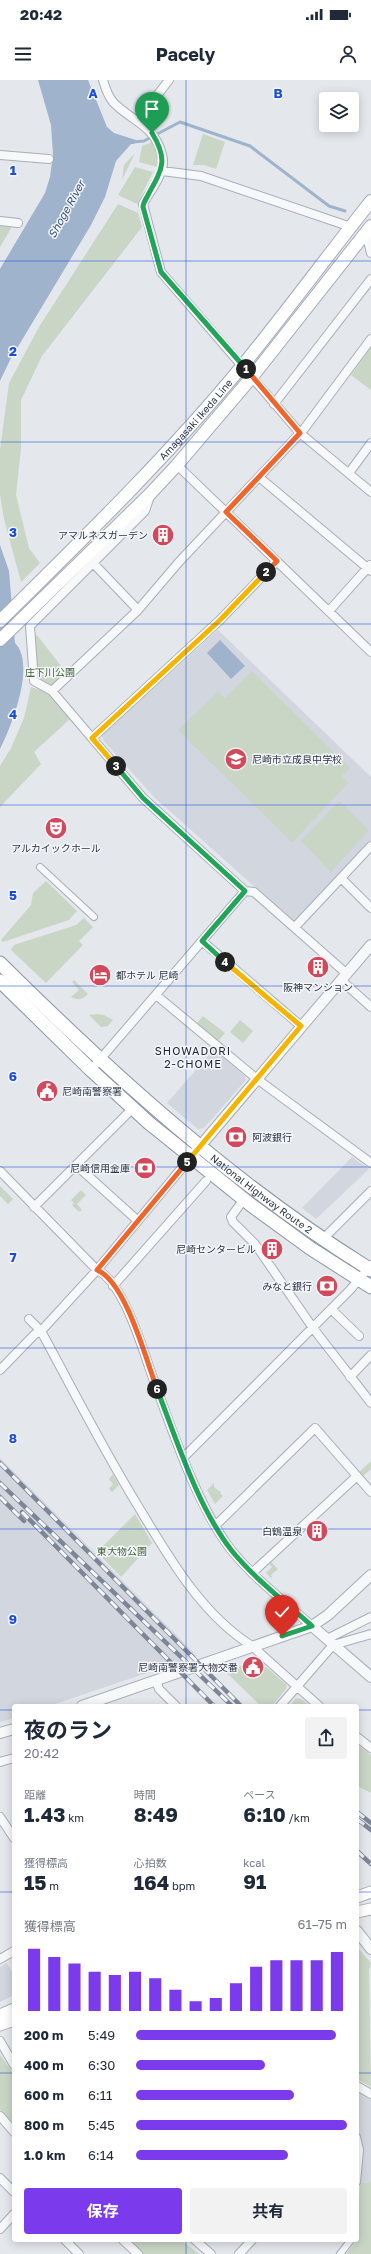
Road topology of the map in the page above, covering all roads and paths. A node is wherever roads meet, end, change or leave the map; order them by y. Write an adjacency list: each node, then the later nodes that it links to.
1 (102, 80): 3 (street)
2 (169, 80): 3 (street)
3 (138, 120): 6 (street)
4 (0, 155): 5 (street)
5 (49, 159)
6 (162, 171): 10 (street); 15 (street)
7 (371, 201): 10 (main road, Amagasaki Ikeda Line)
8 (0, 221): 9 (street)
9 (18, 223)
10 (351, 228): 11 (street); 15 (main road, Amagasaki Ikeda Line)
11 (369, 231): 12 (street); 16 (main road, Amagasaki Ikeda Line)
12 (371, 253)
13 (371, 279): 17 (street)
14 (371, 340): 18 (street)
15 (242, 365): 16 (street); 31 (main road, Amagasaki Ikeda Line)
16 (252, 377): 17 (street); 20 (main road, Amagasaki Ikeda Line)
17 (274, 404): 18 (street)
18 (300, 433): 21 (street); 22 (street)
19 (371, 443): 21 (street)
20 (177, 466): 24 (main road, Amagasaki Ikeda Line); 25 (street)
21 (349, 473): 23 (street)
22 (259, 477): 25 (street); 28 (street)
23 (371, 492)
24 (150, 494): 27 (street); 32 (main road, Amagasaki Ikeda Line)
25 (226, 512): 26 (street); 29 (street)
26 (277, 561): 30 (street); 35 (street)
27 (93, 563): 29 (street); 34 (street)
28 (370, 568): 30 (street)
29 (138, 610): 34 (street)
30 (329, 611): 33 (street)
31 (0, 621)
32 (0, 640)
33 (371, 652)
34 (52, 691): 35 (street)
35 (92, 738): 39 (street)
36 (371, 846): 38 (street)
37 (40, 867): 41 (street)
38 (341, 878): 40 (street); 42 (street)
39 (245, 891): 42 (street); 43 (street)
40 (371, 908)
41 (94, 917)
42 (295, 926): 46 (street)
43 (202, 941): 48 (street); 50 (street)
44 (371, 945): 46 (street)
45 (0, 963): 51 (highway, National Highway Route 2)
46 (344, 977): 49 (street); 50 (street)
47 (0, 981): 52 (highway, National Highway Route 2)
48 (156, 995): 51 (street); 53 (street)
49 (370, 1004)
50 (301, 1026): 53 (street)
51 (100, 1061): 52 (street); 55 (highway, National Highway Route 2)
52 (90, 1070): 54 (highway, National Highway Route 2)
53 (257, 1079): 55 (street); 57 (street)
54 (132, 1108): 56 (highway, National Highway Route 2); 58 (street)
55 (200, 1145): 56 (street); 65 (highway, National Highway Route 2)
56 (191, 1157): 62 (highway, National Highway Route 2); 64 (street)
57 (371, 1163)
58 (76, 1165): 63 (street); 64 (street)
59 (0, 1171): 63 (street)
60 (206, 1181): 69 (street)
61 (371, 1191): 65 (street)
62 (244, 1199): 68 (highway, National Highway Route 2); 73 (street)
63 (34, 1207): 67 (street)
64 (137, 1220): 67 (street)
65 (323, 1239): 66 (highway, National Highway Route 2)
66 (370, 1267): 68 (street)
67 (97, 1270): 69 (street); 74 (street)
68 (359, 1279): 70 (highway, National Highway Route 2); 71 (street)
69 (114, 1286): 80 (street)
70 (371, 1287)
71 (331, 1308): 73 (street); 75 (street)
72 (29, 1319): 74 (street)
73 (313, 1328): 78 (street); 80 (street)
74 (41, 1331): 77 (street); 90 (street)
75 (359, 1336)
76 (371, 1355): 78 (street)
77 (0, 1370)
78 (350, 1377): 79 (street)
79 (371, 1403)
80 (183, 1458): 83 (street)
81 (357, 1476): 82 (street); 83 (street); 84 (street)
82 (371, 1492)
83 (216, 1525): 84 (street)
84 (252, 1573): 87 (street)
85 (371, 1575): 87 (street)
86 (371, 1617): 89 (street)
87 (312, 1626): 89 (street); 90 (street)
88 (371, 1634): 89 (street)
89 (330, 1642): 91 (street); 93 (street)
90 (252, 1646): 92 (street); 93 (street)
91 (371, 1677)
92 (156, 1682): 94 (street); 95 (street)
93 (295, 1687): 96 (street); 97 (street)
94 (88, 1704)
95 (171, 1704)
96 (282, 1704)
97 (316, 1704)
98 (12, 1730): 99 (street)
99 (0, 1733)
100 (359, 1739): 101 (street)
101 (371, 1748)
102 (12, 1759): 103 (street)
103 (0, 1762)
104 (0, 1817): 105 (street)
105 (12, 1835)
106 (371, 1892): 107 (main road)
107 (359, 1895)
108 (371, 1909): 109 (main road)
109 (359, 1912)
110 (359, 1933): 111 (street)
111 (371, 1949)
112 (12, 1952): 113 (street)
113 (0, 1959)
114 (12, 2010): 115 (main road)
115 (0, 2015)
116 (12, 2021): 117 (main road)
117 (0, 2025)
118 (0, 2040): 119 (street)
119 (12, 2061)
120 (359, 2087): 121 (street)
121 (371, 2094)
122 (0, 2116): 123 (street)
123 (12, 2130)
124 (359, 2146): 125 (street)
125 (359, 2161)
126 (0, 2178): 127 (street)
127 (12, 2190)
128 (12, 2216): 129 (street)
129 (0, 2229)
130 (66, 2242): 135 (street)
131 (125, 2242): 136 (street)
132 (197, 2242): 137 (street)
133 (250, 2242): 138 (street)
134 (349, 2242): 139 (street)
135 (79, 2254)
136 (138, 2254)
137 (211, 2254)
138 (239, 2254)
139 (340, 2254)

